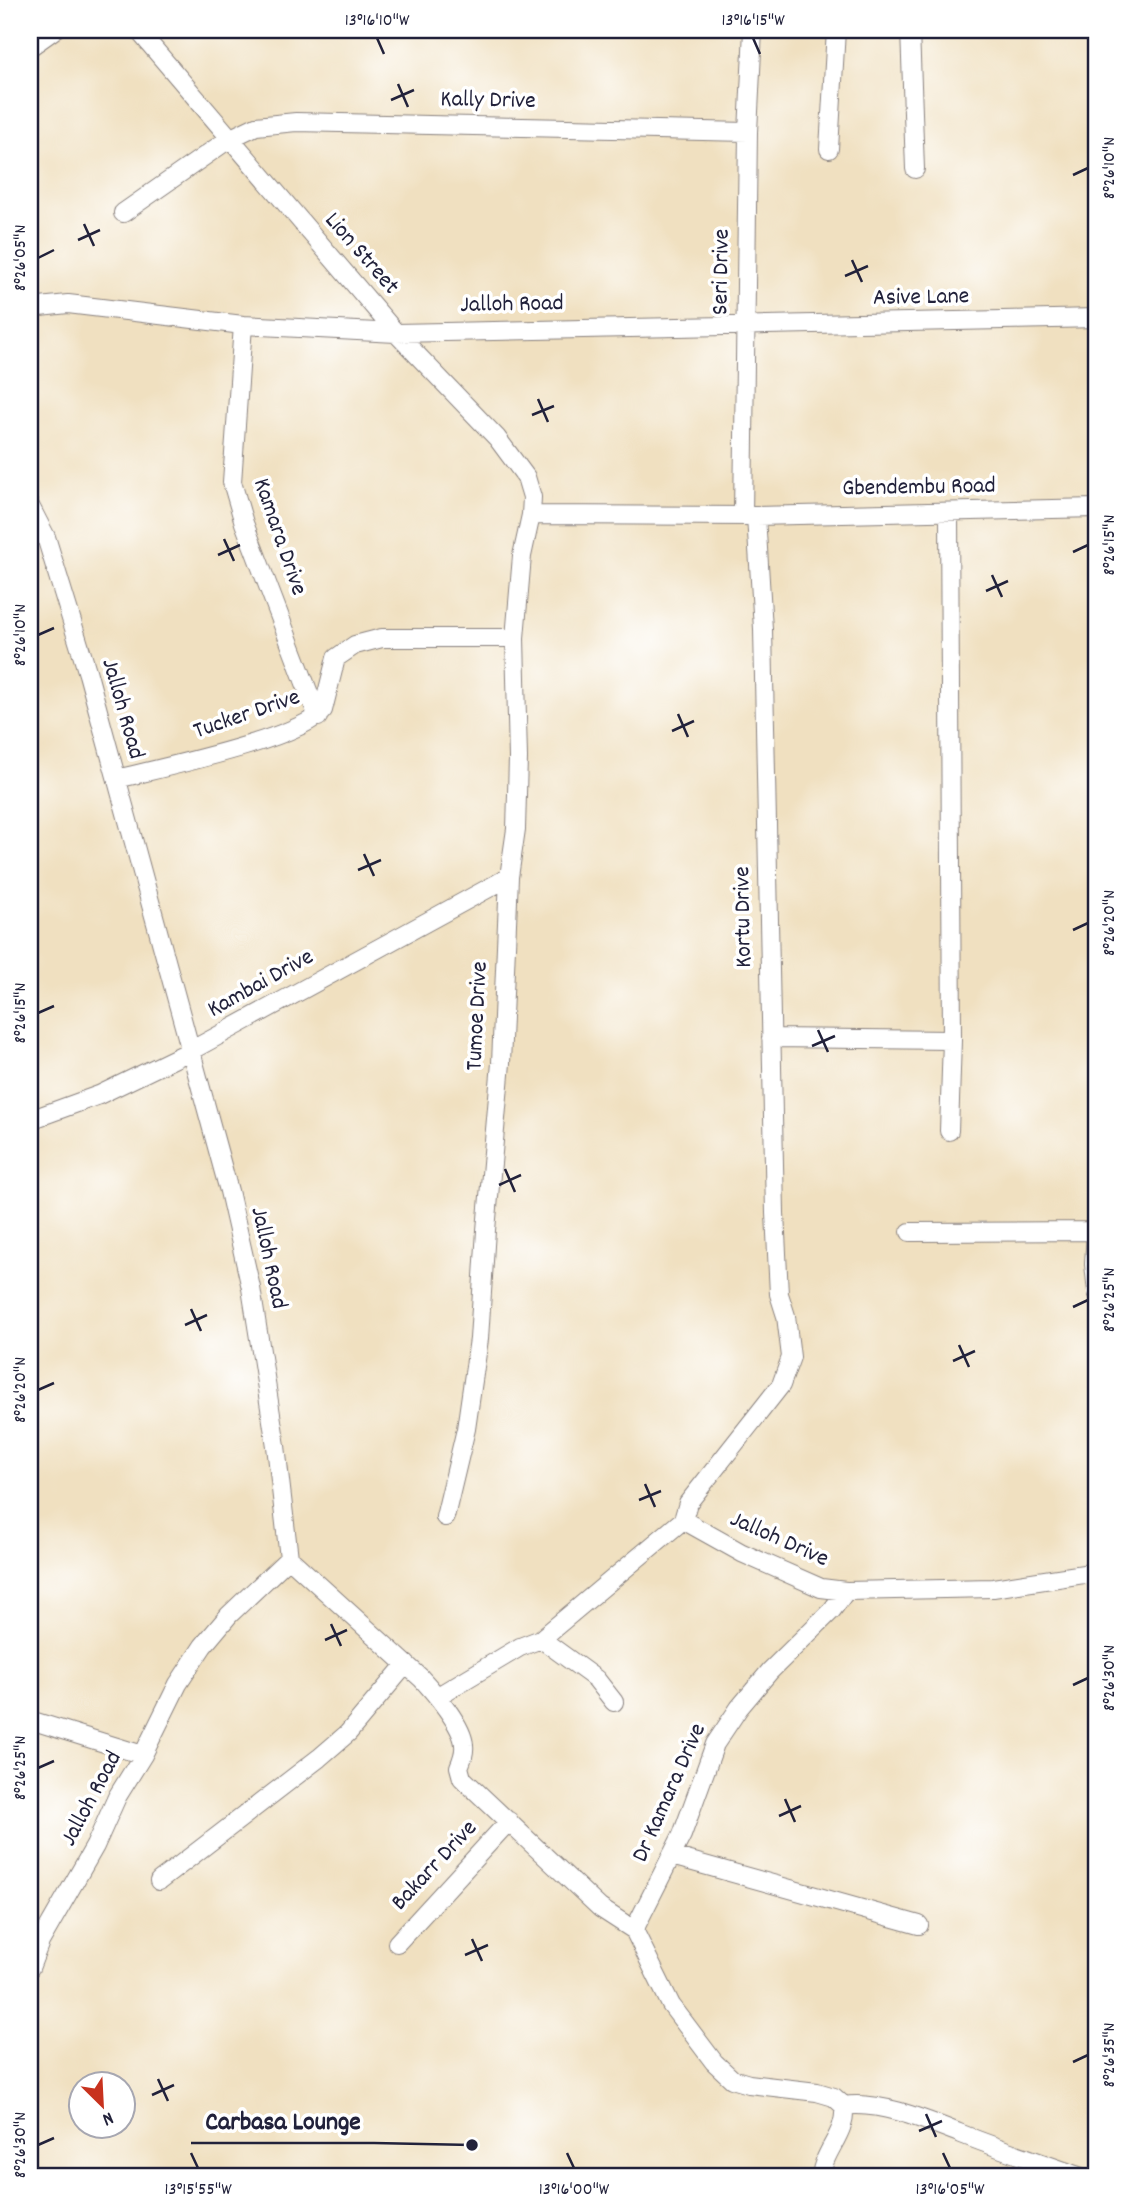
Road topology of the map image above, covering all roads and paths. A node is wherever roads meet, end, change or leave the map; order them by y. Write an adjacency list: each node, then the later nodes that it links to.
1 (54, 30): 6 (street)
2 (138, 30): 8 (street, Lion Street)
3 (752, 30): 7 (street, Seri Drive)
4 (836, 30): 9 (street)
5 (910, 30): 10 (street)
6 (30, 47)
7 (748, 132): 8 (street, Kally Drive); 14 (street, Seri Drive)
8 (229, 139): 11 (street, Kally Drive); 16 (street, Lion Street)
9 (829, 149)
10 (915, 169)
11 (124, 213)
12 (30, 308): 15 (street, Jalloh Road)
13 (1097, 318): 14 (street, Asive Lane)
14 (746, 324): 16 (street, Jalloh Road); 21 (street, Seri Drive)
15 (243, 325): 16 (street, Jalloh Road); 23 (street, Kamara Drive)
16 (396, 333): 20 (street, Lion Street)
17 (30, 506): 24 (street, Jalloh Road)
18 (1097, 508): 19 (street, Gbendembu Road)
19 (949, 512): 21 (street, Gbendembu Road); 27 (street)
20 (531, 515): 21 (street, Gbendembu Road); 22 (street, Tumoe Drive)
21 (749, 515): 26 (street, Kortu Drive)
22 (515, 638): 23 (street, Tucker Drive); 25 (street, Tumoe Drive)
23 (318, 717): 24 (street, Tucker Drive)
24 (117, 779): 28 (street, Jalloh Road)
25 (509, 877): 28 (street, Kambai Drive); 34 (street, Tumoe Drive)
26 (771, 1038): 27 (street); 35 (street, Kortu Drive)
27 (952, 1040): 30 (street)
28 (192, 1050): 29 (street, Kambai Drive); 36 (street, Jalloh Road)
29 (30, 1120)
30 (949, 1131)
31 (1097, 1223): 32 (street); 33 (street)
32 (910, 1232)
33 (1097, 1292)
34 (445, 1517)
35 (683, 1520): 38 (street, Jalloh Drive); 39 (street)
36 (289, 1558): 40 (street); 44 (street, Jalloh Road)
37 (1097, 1572): 38 (street, Jalloh Drive)
38 (846, 1591): 46 (street, Dr Kamara Drive)
39 (541, 1639): 41 (street); 42 (street)
40 (406, 1664): 41 (street); 47 (street)
41 (438, 1696): 45 (street)
42 (614, 1702)
43 (30, 1720): 44 (street)
44 (143, 1755): 50 (street, Jalloh Road)
45 (509, 1821): 49 (street); 51 (street, Bakarr Drive)
46 (672, 1856): 48 (street); 49 (street, Dr Kamara Drive)
47 (159, 1881)
48 (919, 1925)
49 (634, 1930): 53 (street)
50 (35, 1939): 52 (street, Jalloh Road)
51 (397, 1943)
52 (30, 1968)
53 (844, 2106): 54 (street); 55 (street)
54 (821, 2177)
55 (1081, 2177)

